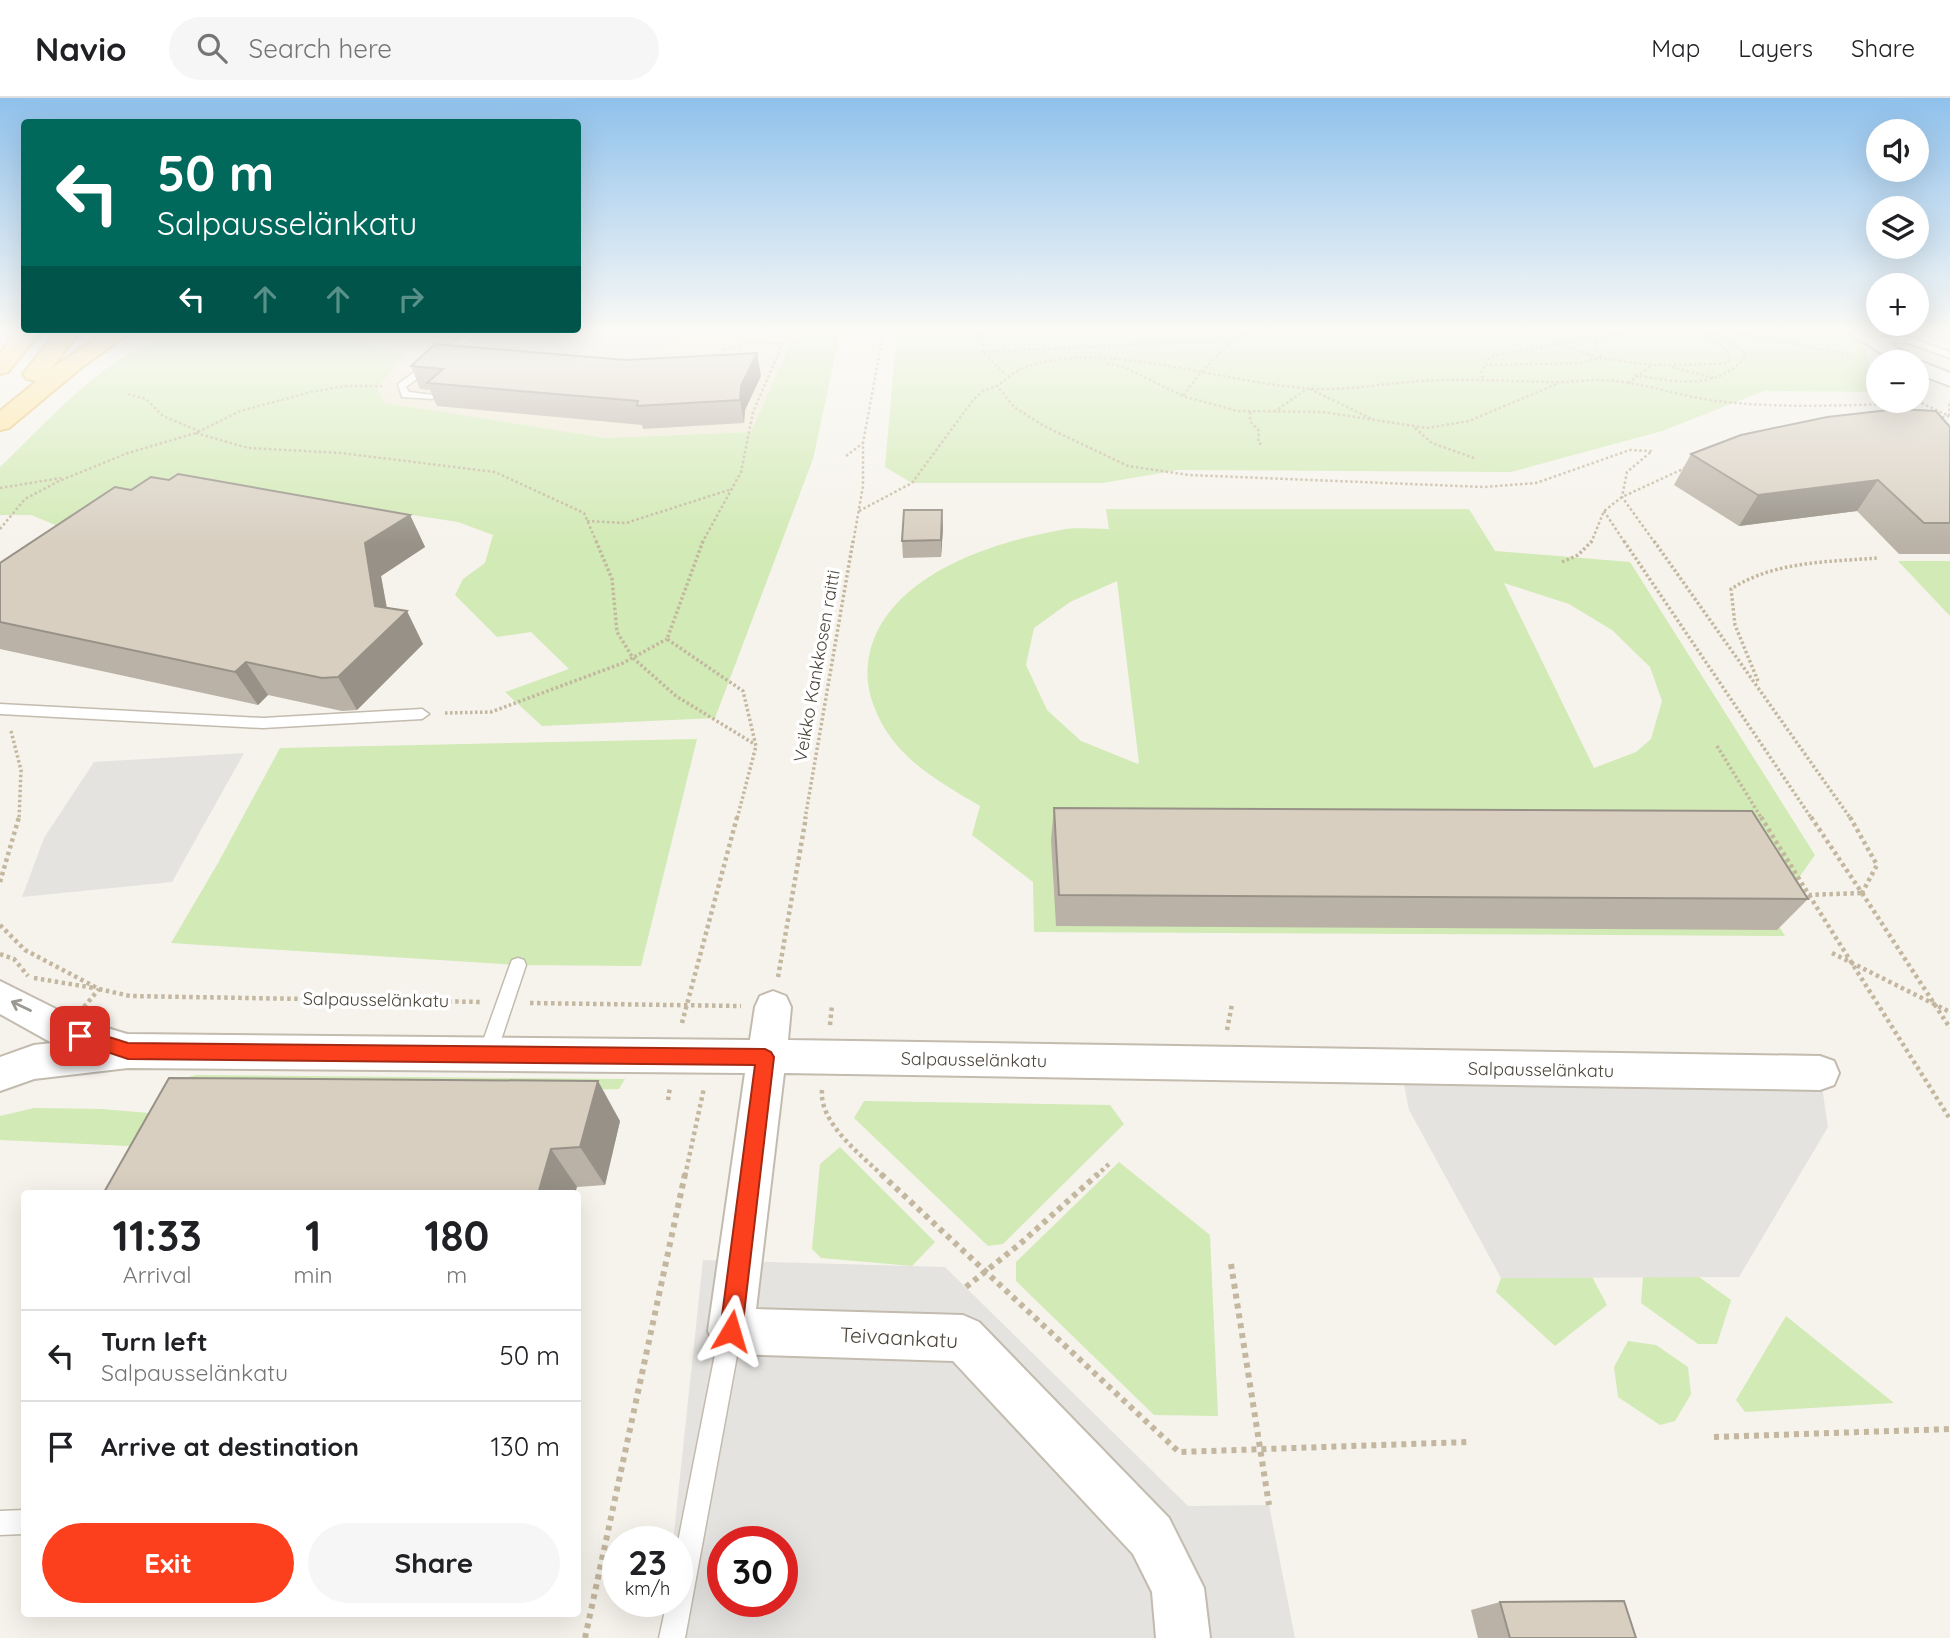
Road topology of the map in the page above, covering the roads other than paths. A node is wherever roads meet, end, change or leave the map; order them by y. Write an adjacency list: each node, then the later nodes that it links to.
1 (12, 401): 3 (main road)
2 (27, 401): 4 (main road)
3 (0, 416)
4 (0, 423)
5 (1, 709): 6 (lane)
6 (422, 713)
7 (519, 965): 11 (lane)
8 (14, 986): 10 (street, Salpausselänkatu, one-way to 8)
9 (773, 1007): 12 (street)
10 (128, 1051): 11 (street, Salpausselänkatu); 14 (street, Salpausselänkatu)
11 (487, 1055): 12 (street, Salpausselänkatu)
12 (765, 1057): 13 (street, Salpausselänkatu); 15 (street)
13 (1820, 1073)
14 (0, 1074)
15 (731, 1331): 18 (lane); 19 (street, Teivaankatu)
16 (21, 1522): 17 (lane)
17 (0, 1523)
18 (672, 1638)
19 (1183, 1638)

